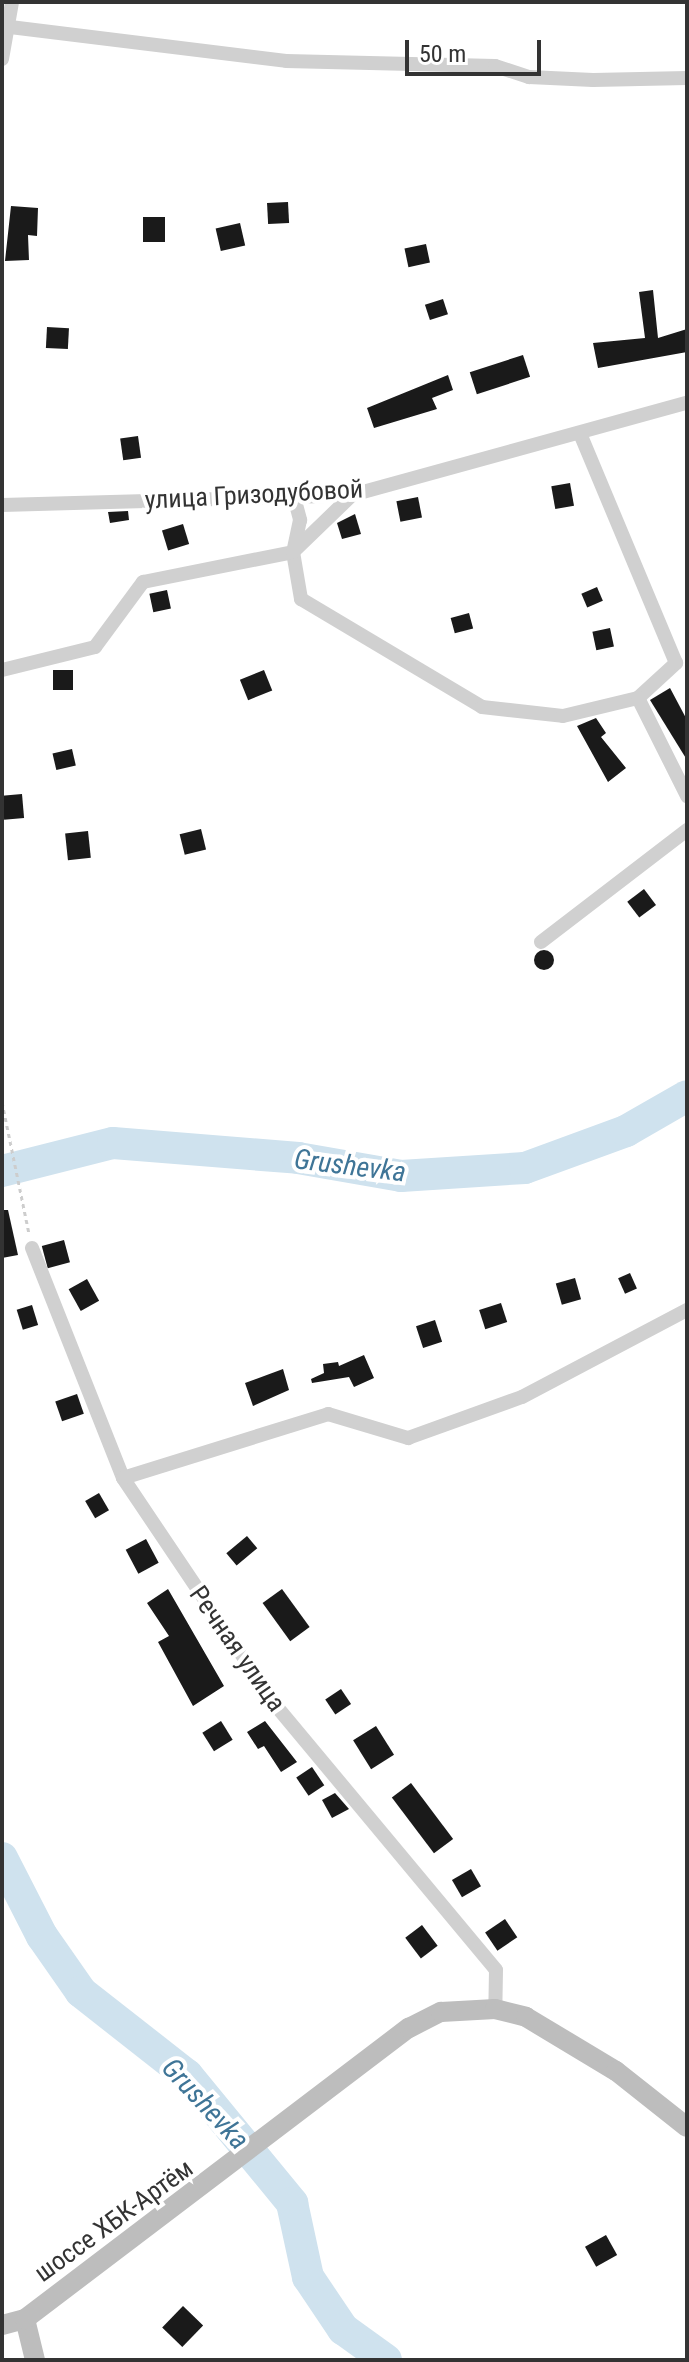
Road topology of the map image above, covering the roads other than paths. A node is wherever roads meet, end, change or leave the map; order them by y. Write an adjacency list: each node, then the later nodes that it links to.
1 (12, 2): 2 (street)
2 (4, 27): 3 (street); 4 (street)
3 (2, 59)
4 (687, 78)
5 (687, 403): 6 (street, улица Гризодубовой)
6 (580, 433): 7 (street, улица Гризодубовой); 12 (street)
7 (352, 495): 8 (street, улица Гризодубовой); 10 (street)
8 (294, 497): 9 (street, улица Гризодубовой); 10 (street)
9 (2, 505)
10 (293, 552): 11 (street); 12 (street)
11 (2, 670)
12 (638, 698): 13 (street)
13 (687, 796)
14 (687, 830): 15 (street)
15 (541, 942)
16 (32, 1248): 18 (street, Речная улица)
17 (687, 1310): 18 (street)
18 (123, 1478): 19 (street, Речная улица)
19 (495, 2009): 20 (main road); 21 (main road, шоссе ХБК-Артём)
20 (687, 2127)
21 (25, 2319): 22 (main road, шоссе ХБК-Артём); 23 (main road)
22 (2, 2325)
23 (35, 2360)

